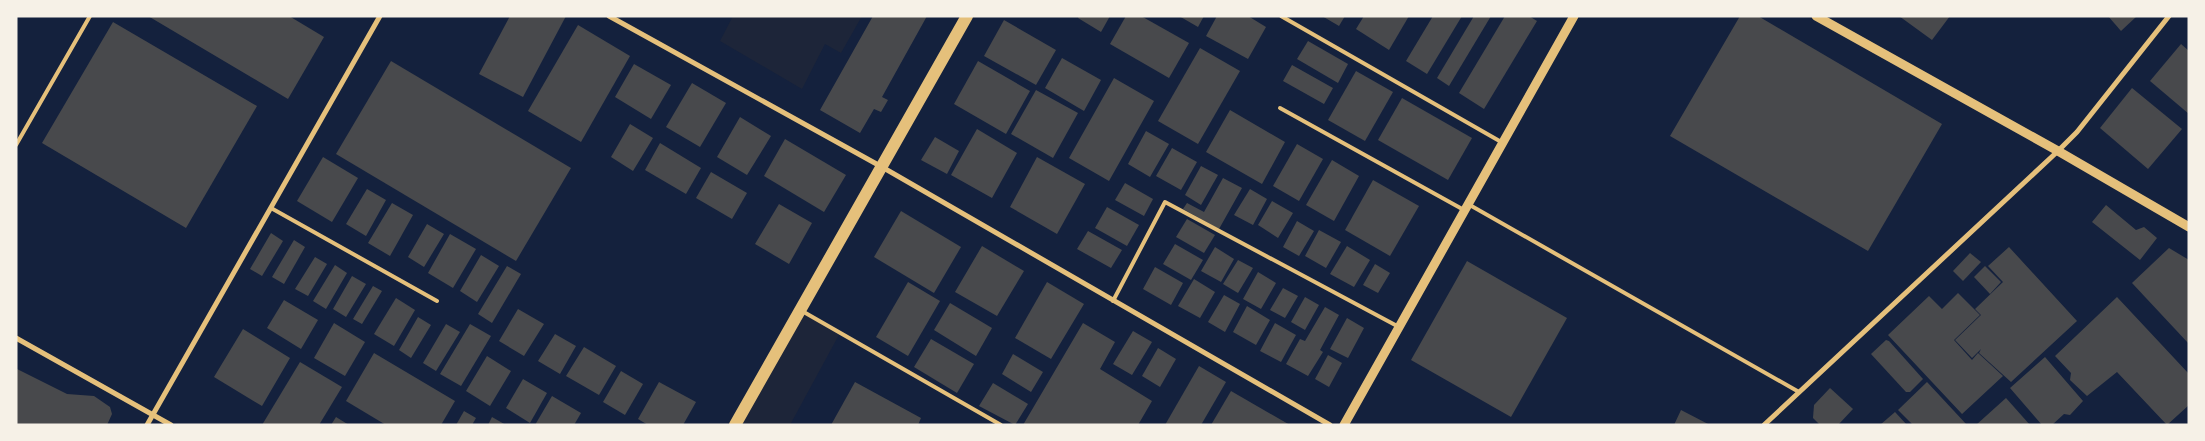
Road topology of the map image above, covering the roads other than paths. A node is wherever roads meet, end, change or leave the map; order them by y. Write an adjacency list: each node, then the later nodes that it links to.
1 (90, 16): 11 (lane)
2 (380, 16): 14 (street)
3 (609, 16): 13 (street)
4 (967, 16): 13 (main road)
5 (1282, 16): 10 (lane)
6 (1574, 16): 10 (street)
7 (1816, 16): 12 (street)
8 (2169, 16): 12 (street)
9 (1280, 108): 15 (lane)
10 (1503, 143): 15 (street)
11 (16, 145)
12 (2058, 151): 16 (street); 22 (street)
13 (882, 167): 18 (street); 19 (main road)
14 (270, 208): 17 (lane); 23 (street)
15 (1467, 208): 20 (street); 22 (lane)
16 (2189, 226)
17 (437, 301)
18 (1113, 301): 20 (lane); 28 (street)
19 (800, 310): 26 (main road); 27 (lane)
20 (1399, 327): 29 (street)
21 (16, 338): 23 (street)
22 (1799, 392): 30 (street)
23 (153, 414): 24 (street); 25 (street)
24 (147, 425)
25 (171, 425)
26 (735, 425)
27 (1001, 425)
28 (1330, 425)
29 (1344, 425)
30 (1764, 425)

